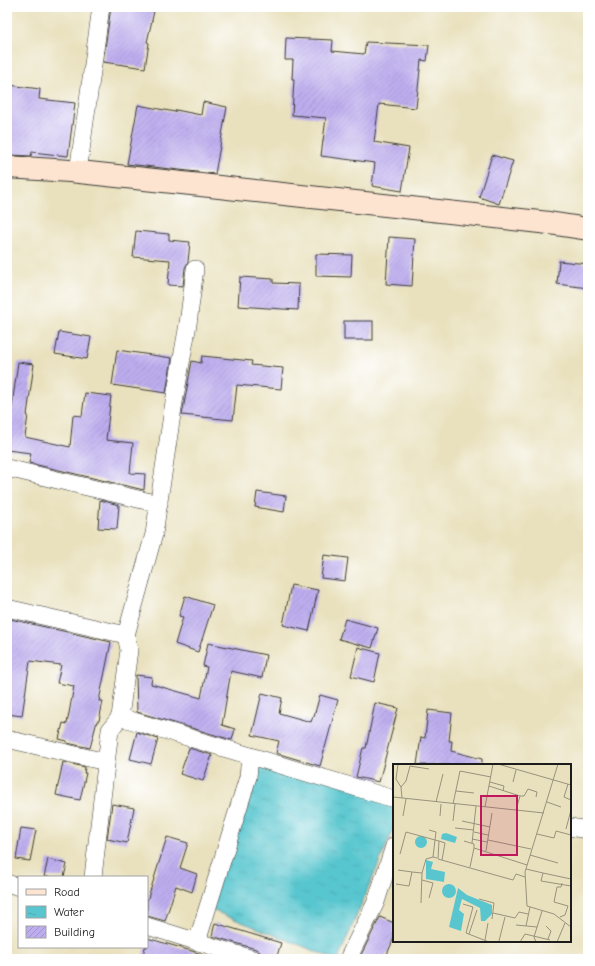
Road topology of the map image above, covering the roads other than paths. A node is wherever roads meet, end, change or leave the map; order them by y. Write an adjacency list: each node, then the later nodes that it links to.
1 (101, 7): 3 (street)
2 (7, 167): 3 (street)
3 (78, 172): 4 (street)
4 (588, 228)
5 (195, 269): 7 (street)
6 (7, 468): 7 (street)
7 (159, 504): 9 (street)
8 (7, 608): 9 (street)
9 (126, 635): 10 (street)
10 (120, 718): 12 (street); 13 (street)
11 (7, 739): 13 (street)
12 (250, 756): 14 (street); 22 (street)
13 (106, 762): 18 (street)
14 (393, 799)
15 (571, 827): 16 (street)
16 (588, 830)
17 (393, 849): 24 (street)
18 (93, 876)
19 (7, 883): 20 (street)
20 (18, 887)
21 (148, 926): 22 (street)
22 (197, 942): 23 (street)
23 (253, 959)
24 (348, 959)

